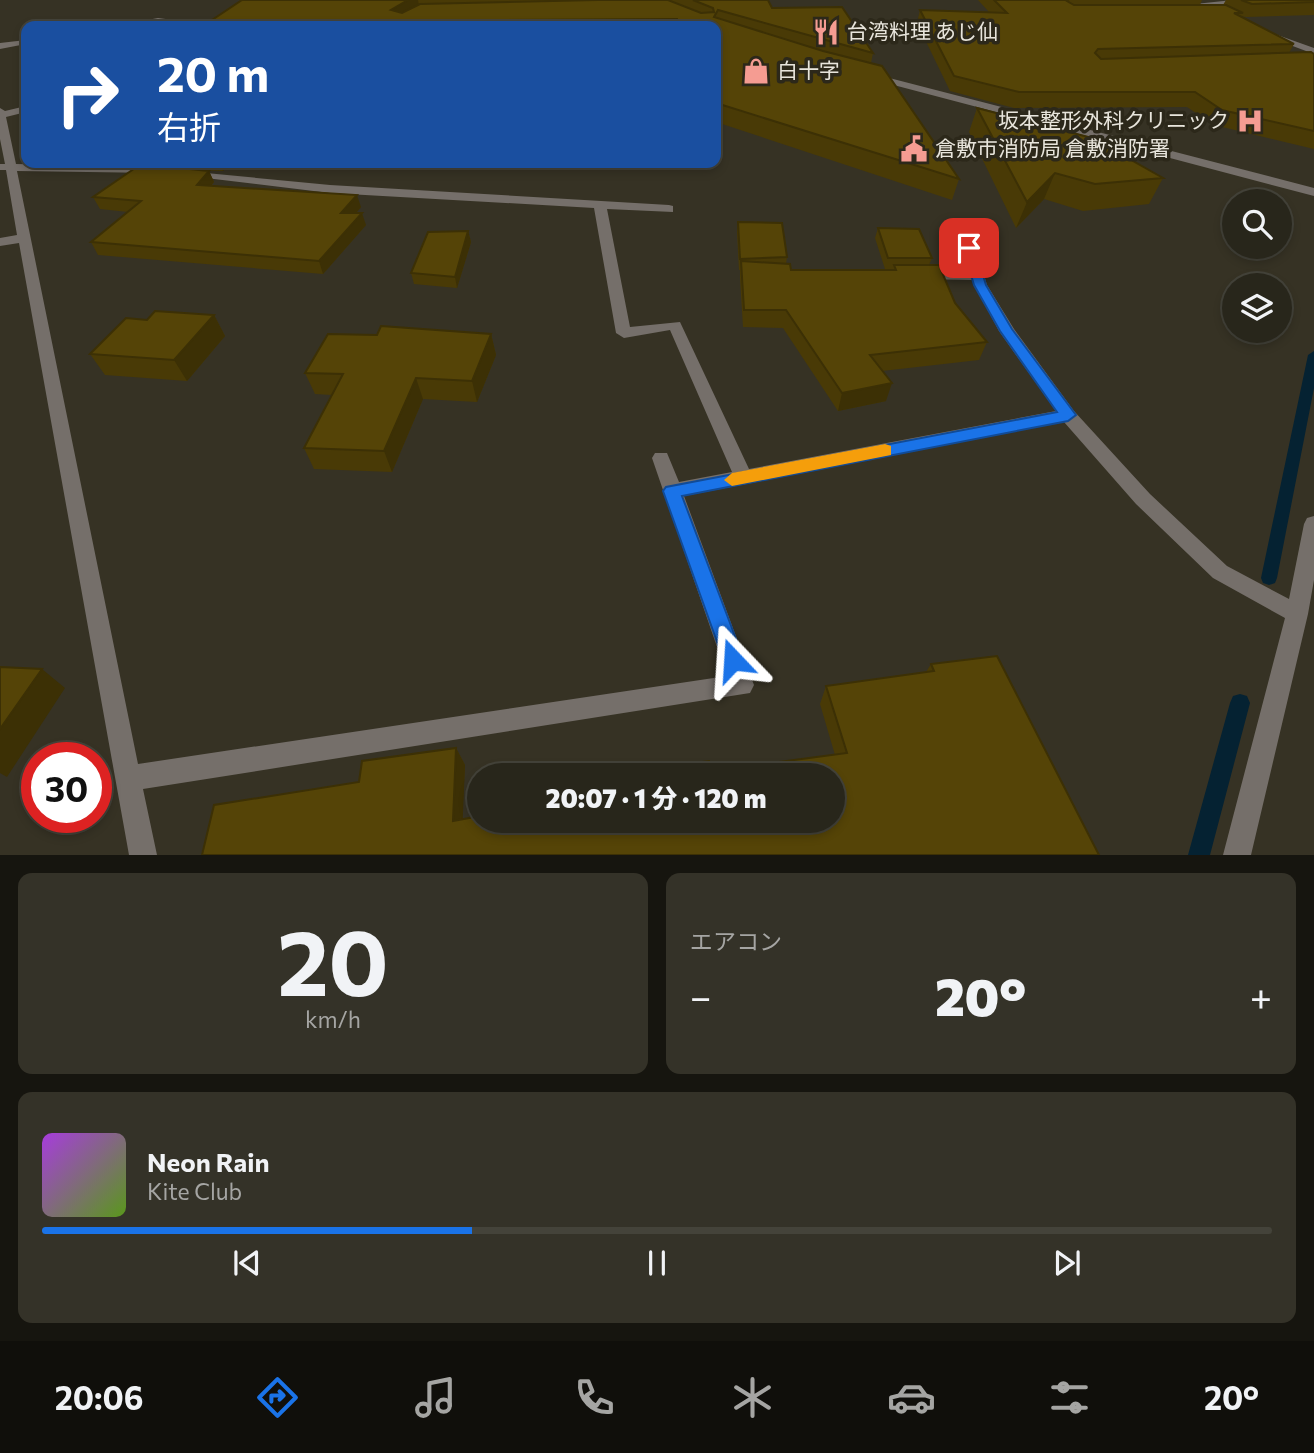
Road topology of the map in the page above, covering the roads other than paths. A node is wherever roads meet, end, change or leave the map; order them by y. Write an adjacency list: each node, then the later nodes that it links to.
1 (1190, 0): 3 (street)
2 (1275, 0): 3 (street)
3 (1199, 4): 4 (street)
4 (1194, 13)
5 (1268, 34): 8 (street)
6 (21, 43): 7 (street)
7 (0, 46)
8 (1310, 53)
9 (864, 75): 14 (street)
10 (21, 110): 11 (street)
11 (0, 113): 12 (street)
12 (6, 166): 17 (street)
13 (81, 168): 15 (street)
14 (1314, 192)
15 (600, 205): 16 (street); 24 (street)
16 (669, 209)
17 (25, 238): 18 (street); 28 (street)
18 (0, 242)
19 (969, 248): 21 (street)
20 (909, 275): 21 (street)
21 (977, 276): 22 (street)
22 (1068, 415): 24 (street); 27 (street)
23 (660, 458): 25 (street)
24 (744, 478): 25 (street)
25 (672, 491): 28 (street)
26 (1314, 524): 27 (street)
27 (1297, 614): 30 (street)
28 (128, 778): 29 (street)
29 (143, 855)
30 (1237, 855)

